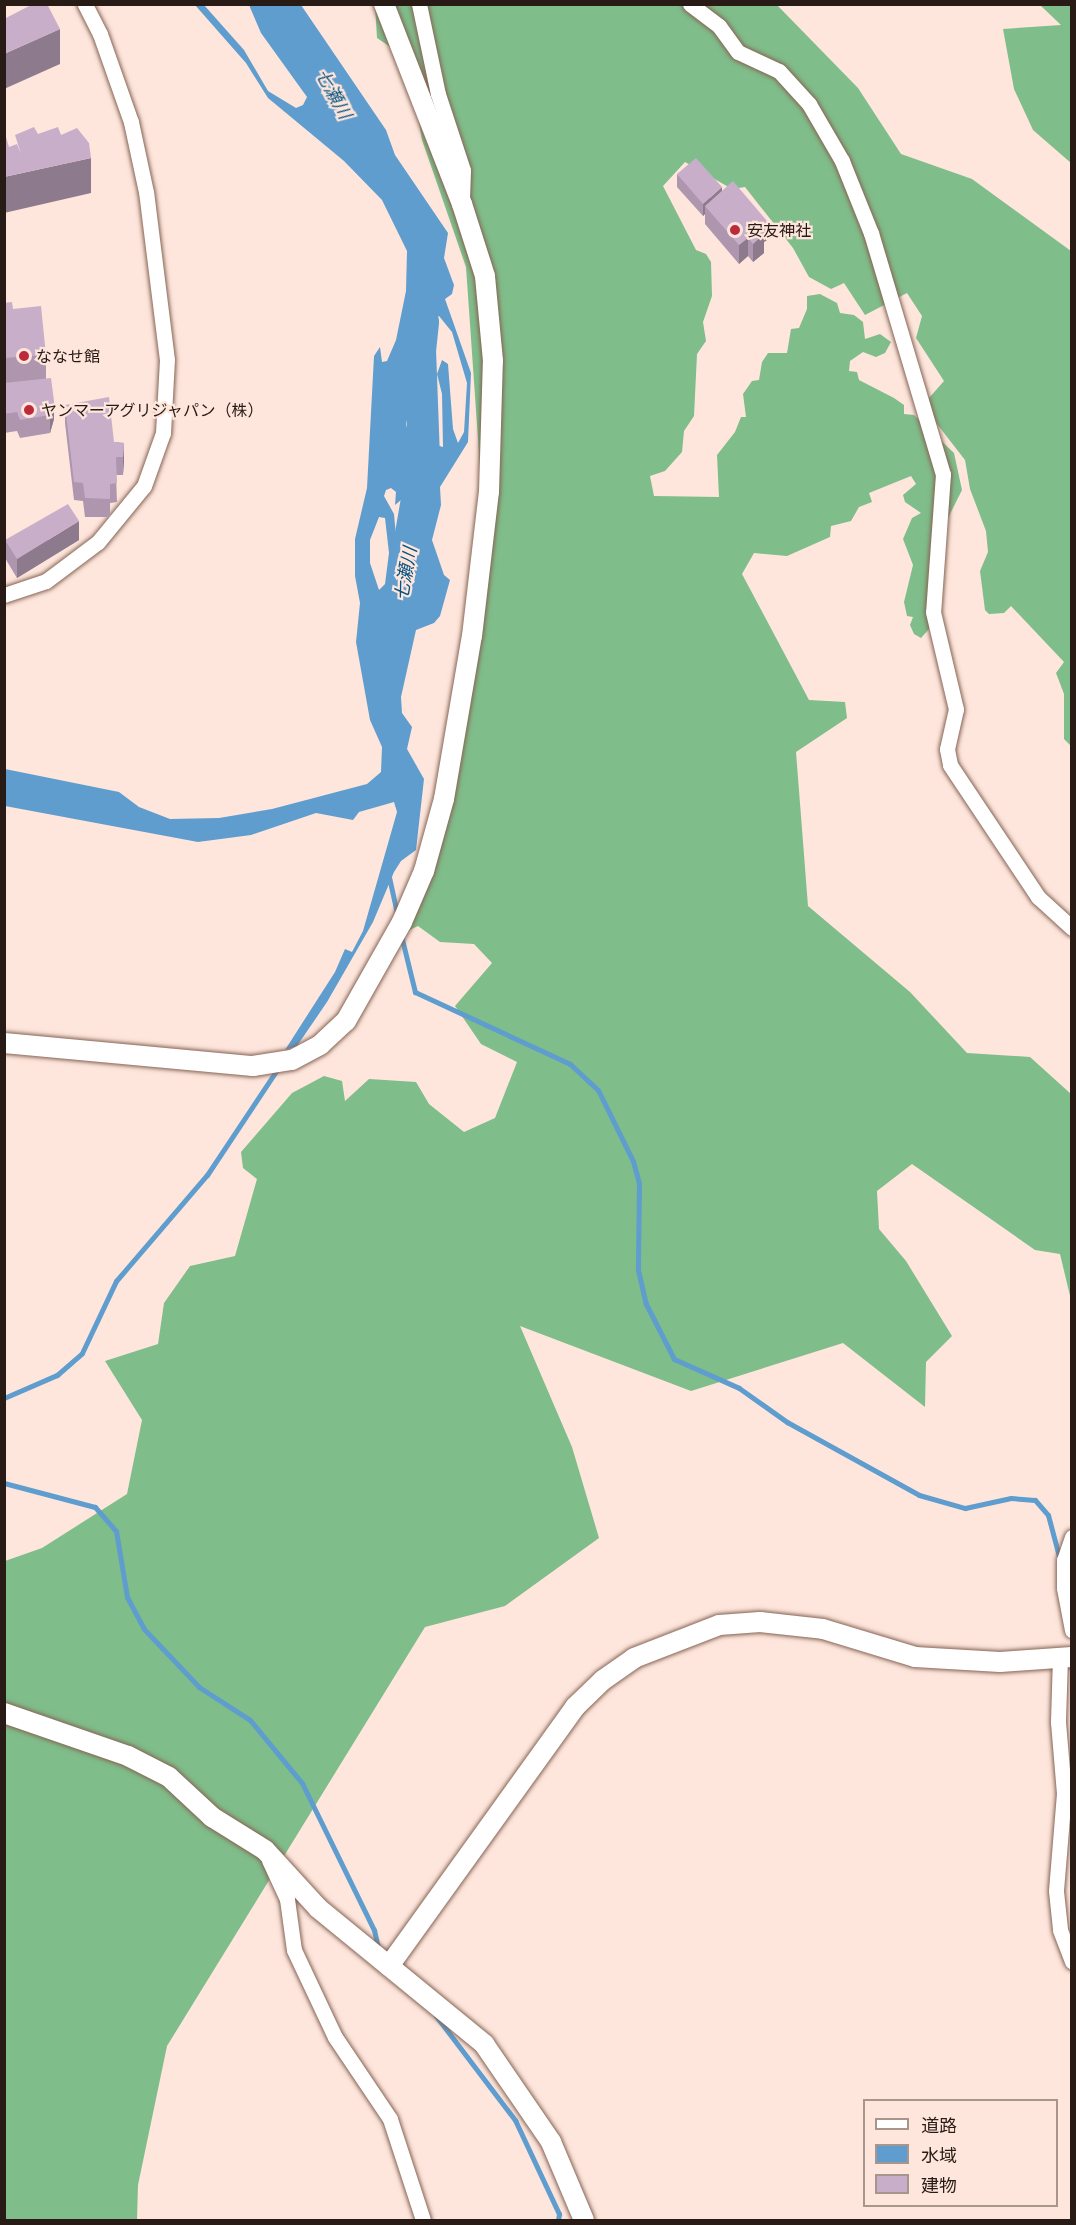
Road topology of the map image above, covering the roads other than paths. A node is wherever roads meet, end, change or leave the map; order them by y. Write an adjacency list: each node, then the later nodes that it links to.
1 (85, 4): 6 (street)
2 (384, 4): 5 (street)
3 (419, 4): 5 (street)
4 (690, 4): 7 (street)
5 (462, 204): 8 (street)
6 (4, 595)
7 (1071, 928)
8 (4, 1043)
9 (1071, 1537): 10 (street)
10 (1071, 1630)
11 (1066, 1657): 14 (street); 15 (street)
12 (4, 1713): 13 (street)
13 (265, 1850): 15 (street); 16 (street)
14 (1071, 1962)
15 (389, 1966): 17 (street)
16 (423, 2220)
17 (584, 2220)

